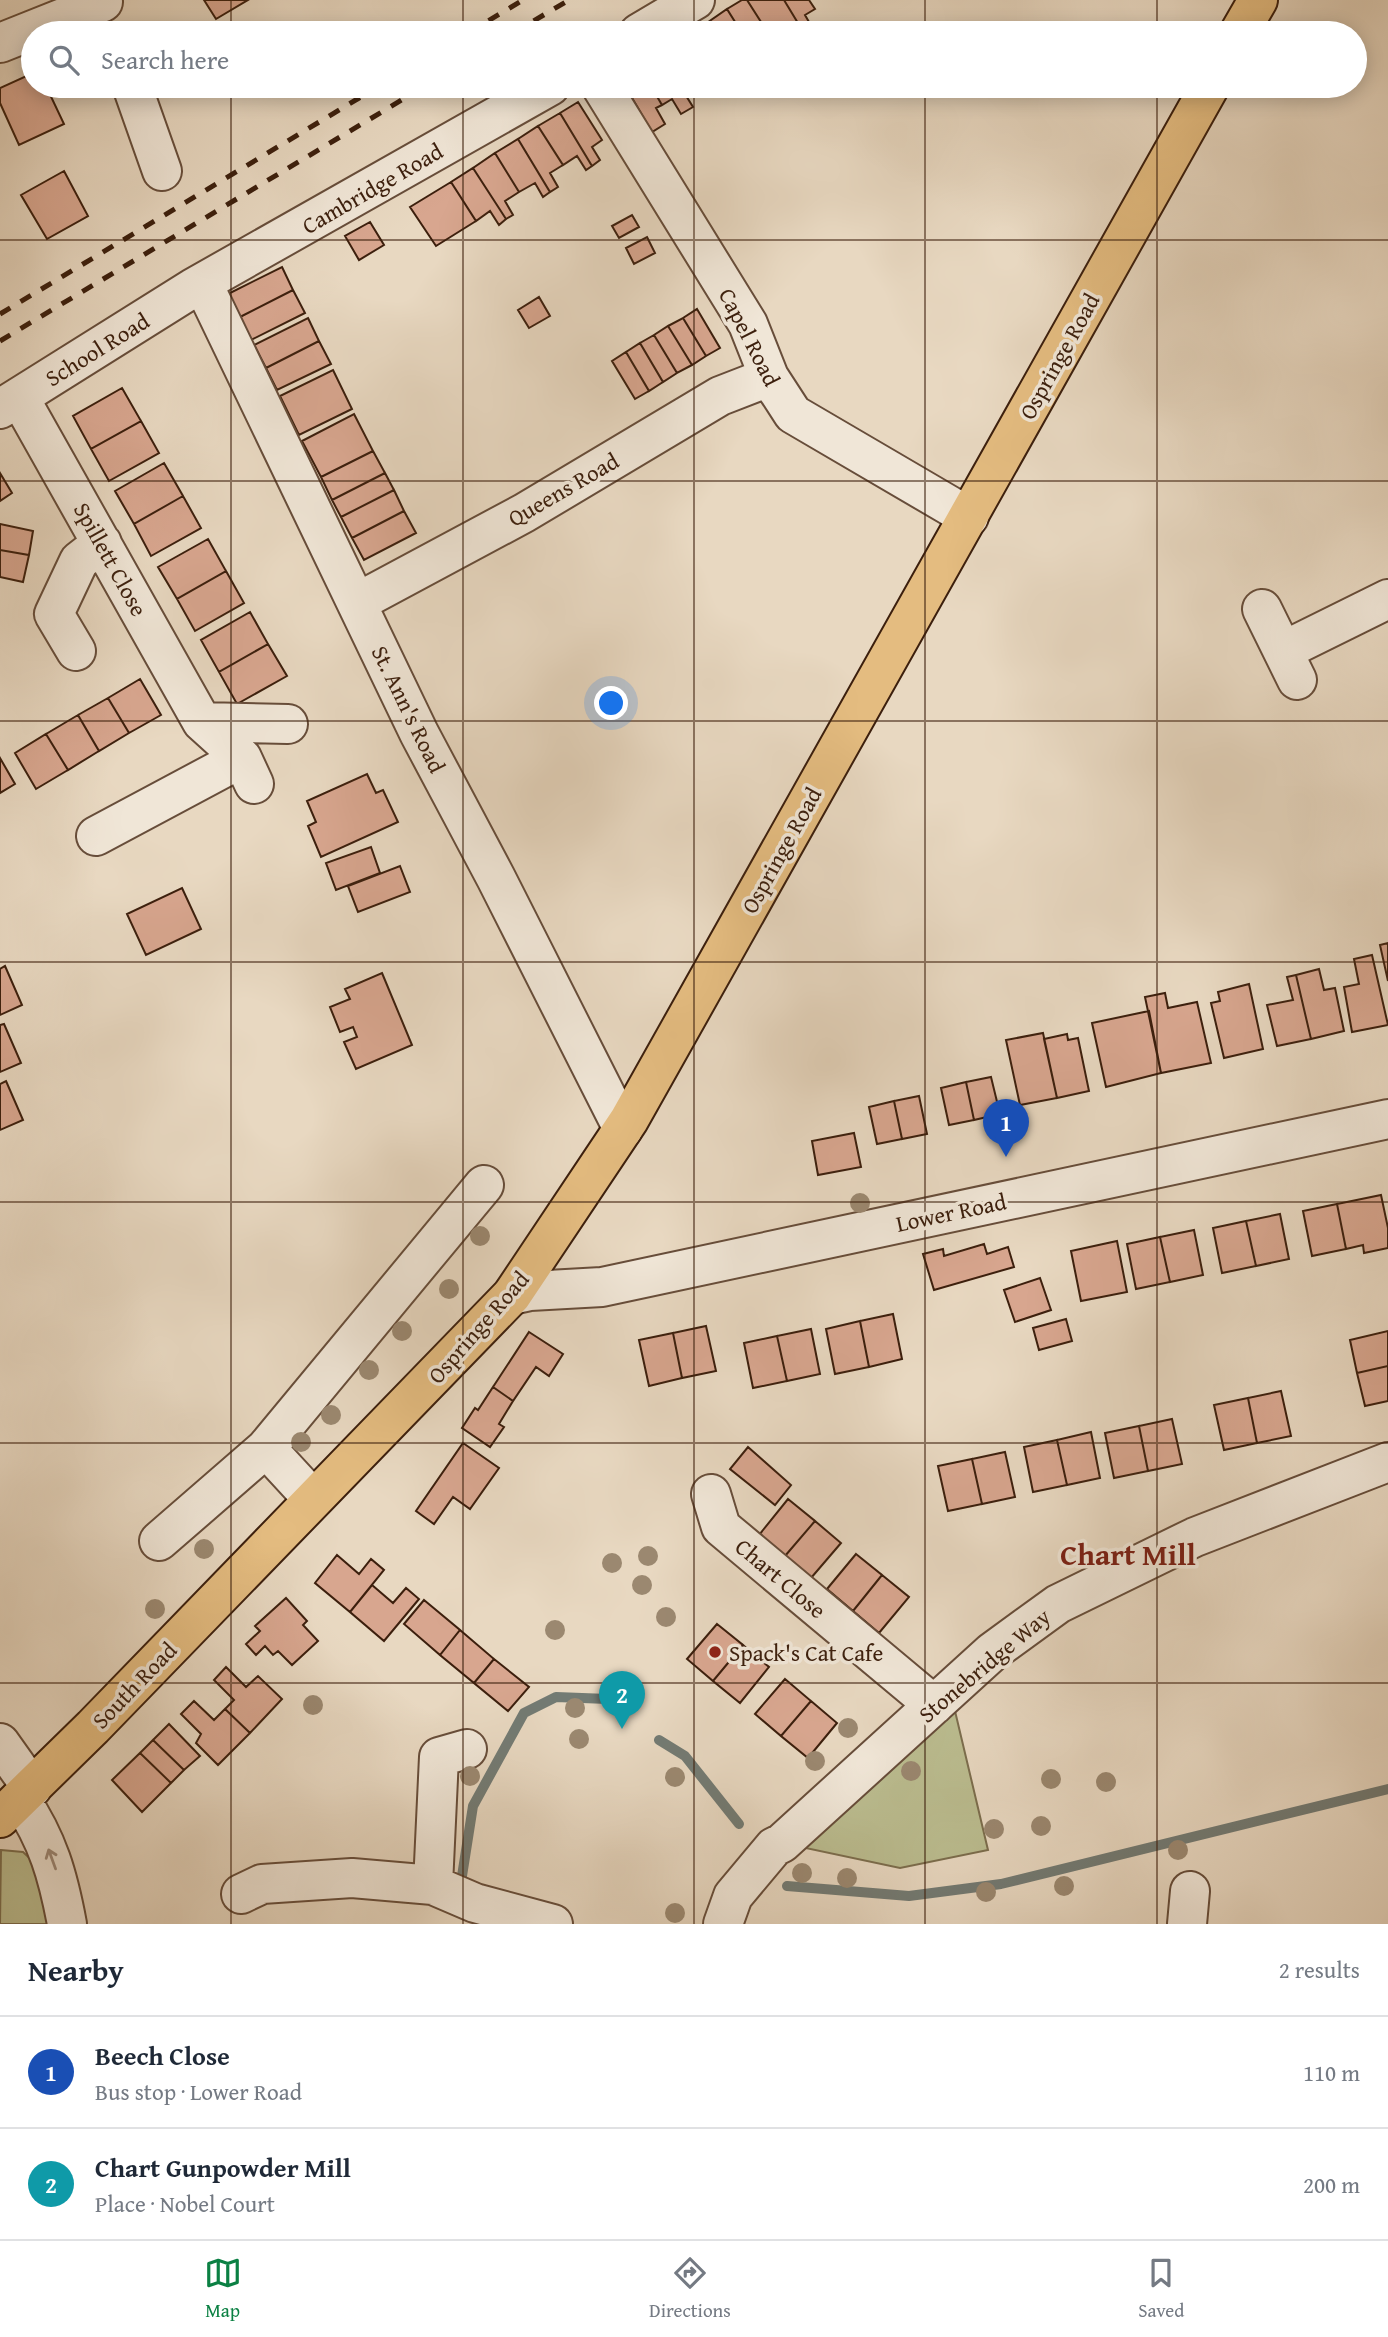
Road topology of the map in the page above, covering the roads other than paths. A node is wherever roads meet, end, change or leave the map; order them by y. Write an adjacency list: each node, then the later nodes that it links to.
1 (695, 0): 5 (street)
2 (1258, 0): 6 (main road)
3 (107, 12): 4 (street)
4 (76, 21)
5 (659, 21)
6 (1246, 21)
7 (21, 37): 8 (street)
8 (0, 43)
9 (136, 98): 13 (street)
10 (529, 98): 14 (street, Cambridge Road)
11 (608, 98): 15 (street, Capel Road)
12 (1203, 98): 17 (main road, Ospringe Road)
13 (162, 171)
14 (198, 286): 16 (street, School Road); 20 (street, St. Ann's Road)
15 (769, 377): 17 (street, Capel Road); 20 (street, Queens Road)
16 (10, 403): 18 (street, Spillett Close)
17 (969, 517): 27 (main road, Ospringe Road)
18 (102, 543): 22 (street); 23 (street, Spillett Close)
19 (1388, 599): 21 (street)
20 (358, 602): 27 (street, St. Ann's Road)
21 (1262, 609)
22 (76, 651)
23 (202, 722): 24 (street); 25 (street, Spillett Close)
24 (288, 724)
25 (96, 836)
26 (1388, 1119): 29 (street, Lower Road)
27 (623, 1129): 29 (main road, Ospringe Road)
28 (484, 1185): 30 (street)
29 (512, 1295): 33 (main road, Ospringe Road)
30 (266, 1448): 33 (street); 34 (street)
31 (1388, 1462): 36 (street, Stonebridge Way)
32 (711, 1494): 36 (street, Chart Close)
33 (313, 1499): 35 (main road, Ospringe Road)
34 (159, 1541)
35 (265, 1551): 39 (main road, South Road)
36 (934, 1705): 44 (street, Stonebridge Way)
37 (0, 1743): 39 (street)
38 (467, 1749): 40 (street)
39 (17, 1802): 42 (street, one-way to 39)
40 (433, 1885): 41 (street); 43 (street)
41 (241, 1894)
42 (67, 1924)
43 (553, 1924)
44 (723, 1924)

